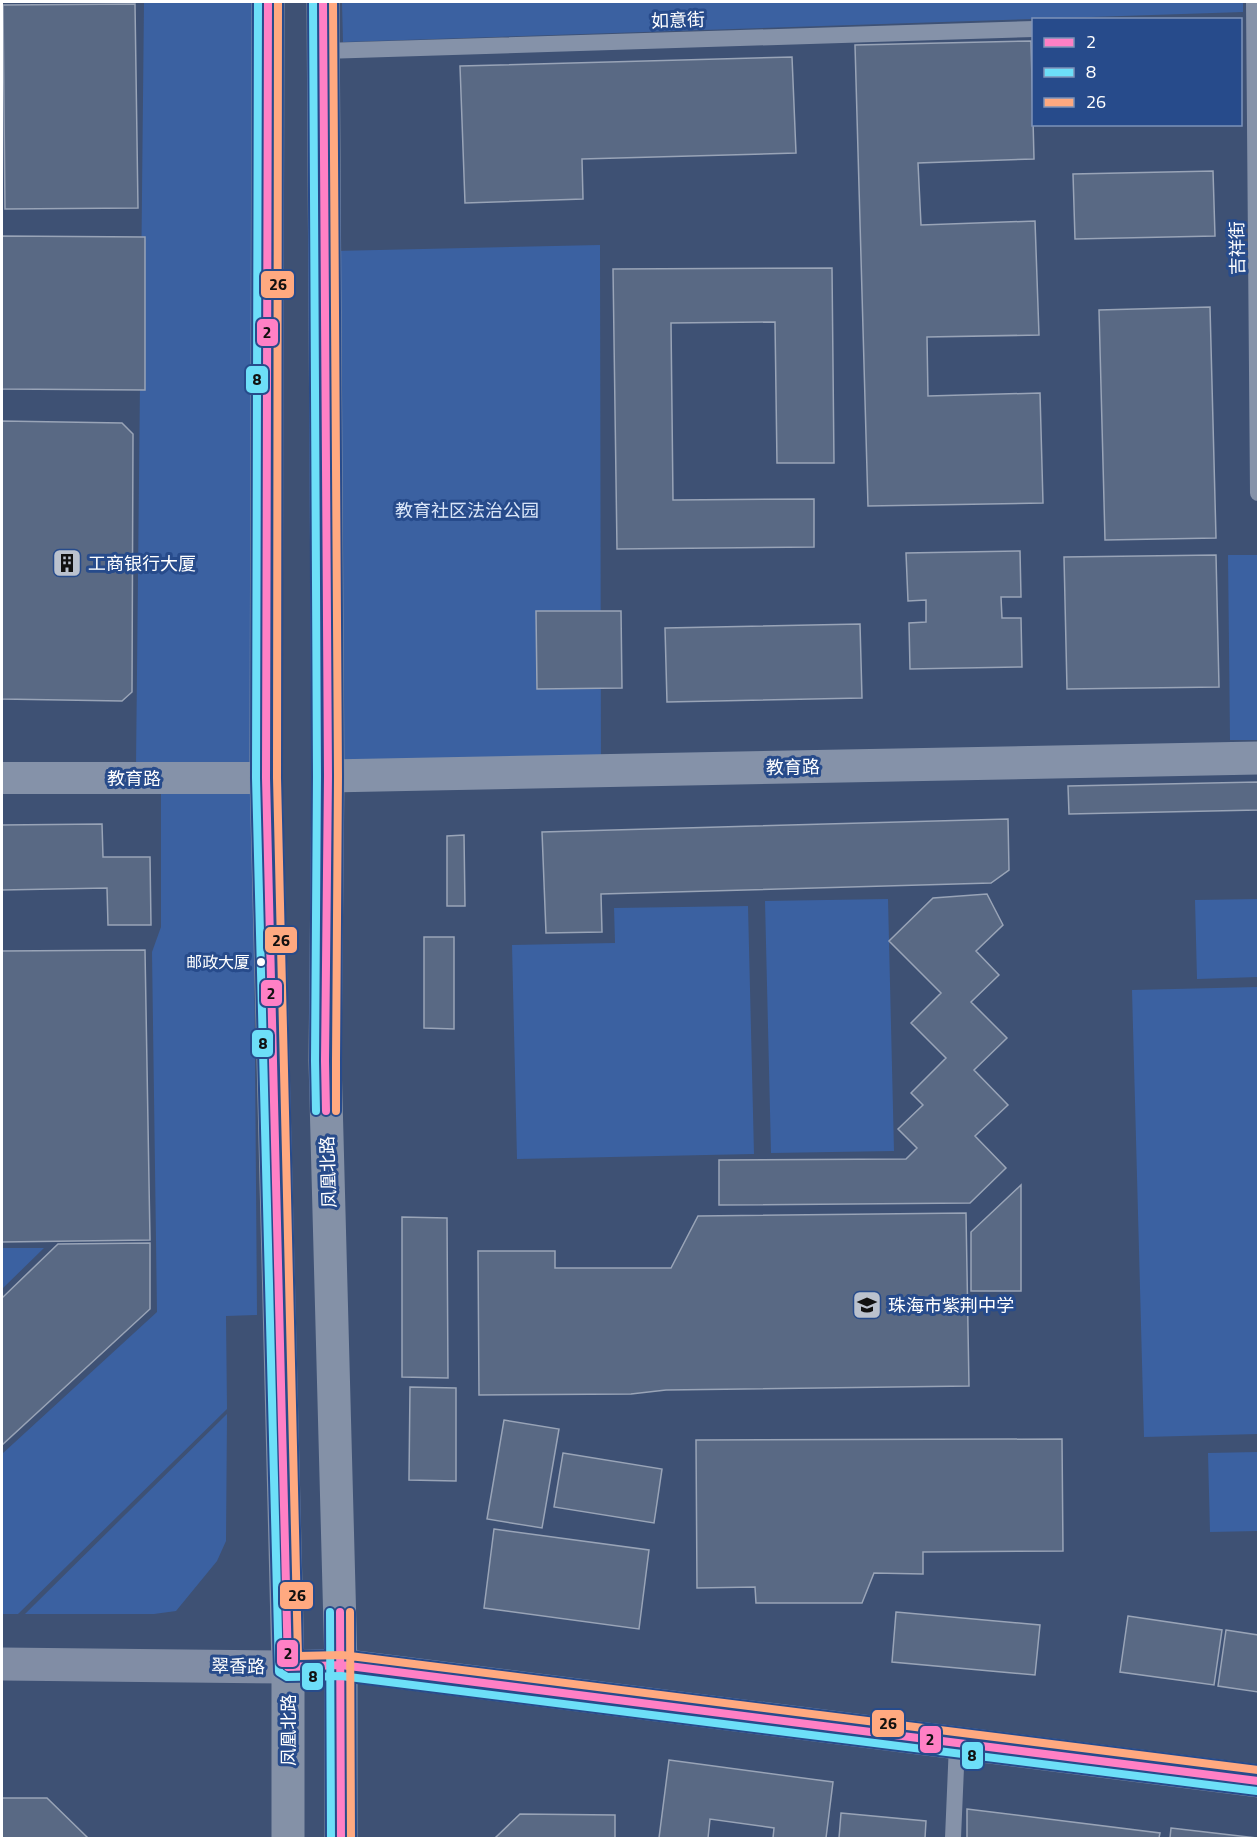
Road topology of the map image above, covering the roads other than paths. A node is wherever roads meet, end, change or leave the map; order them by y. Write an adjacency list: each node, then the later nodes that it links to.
1 (268, 2): 11 (main road, 凤凰北路)
2 (323, 2): 6 (main road, 凤凰北路)
3 (1254, 2): 4 (lane, 吉祥街)
4 (1251, 23): 7 (lane, 吉祥街)
5 (1032, 29): 6 (lane, 如意街)
6 (323, 51): 9 (main road, 凤凰北路)
7 (1258, 494)
8 (1258, 758): 9 (street, 教育路)
9 (328, 776): 13 (main road, 凤凰北路)
10 (2, 778): 11 (street, 教育路)
11 (266, 778): 14 (main road, 凤凰北路)
12 (2, 1664): 14 (main road, 翠香路)
13 (341, 1665): 14 (main road, 翠香路); 15 (main road, 翠香路); 18 (main road, 凤凰北路)
14 (288, 1667): 17 (main road, 凤凰北路)
15 (957, 1744): 16 (main road, 翠香路); 19 (lane)
16 (1258, 1781)
17 (288, 1839)
18 (341, 1839)
19 (953, 1839)

